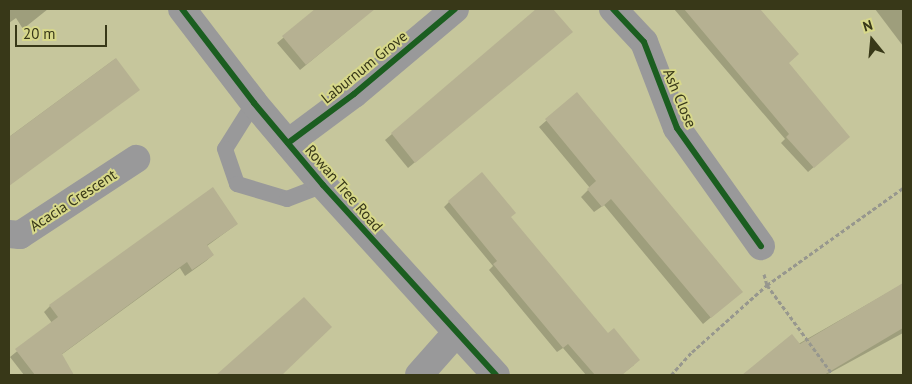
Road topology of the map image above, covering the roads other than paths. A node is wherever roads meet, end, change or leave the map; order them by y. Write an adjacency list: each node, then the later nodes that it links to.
1 (182, 9): 4 (street, Rowan Tree Road)
2 (455, 9): 5 (street, Laburnum Grove)
3 (613, 9): 9 (street, Ash Close)
4 (254, 103): 5 (street, Rowan Tree Road); 7 (lane)
5 (288, 143): 7 (street, Rowan Tree Road)
6 (136, 159): 8 (street, Acacia Crescent)
7 (323, 185): 10 (street, Rowan Tree Road)
8 (9, 234)
9 (761, 246)
10 (457, 332): 11 (street); 12 (street, Rowan Tree Road)
11 (418, 375)
12 (496, 375)

